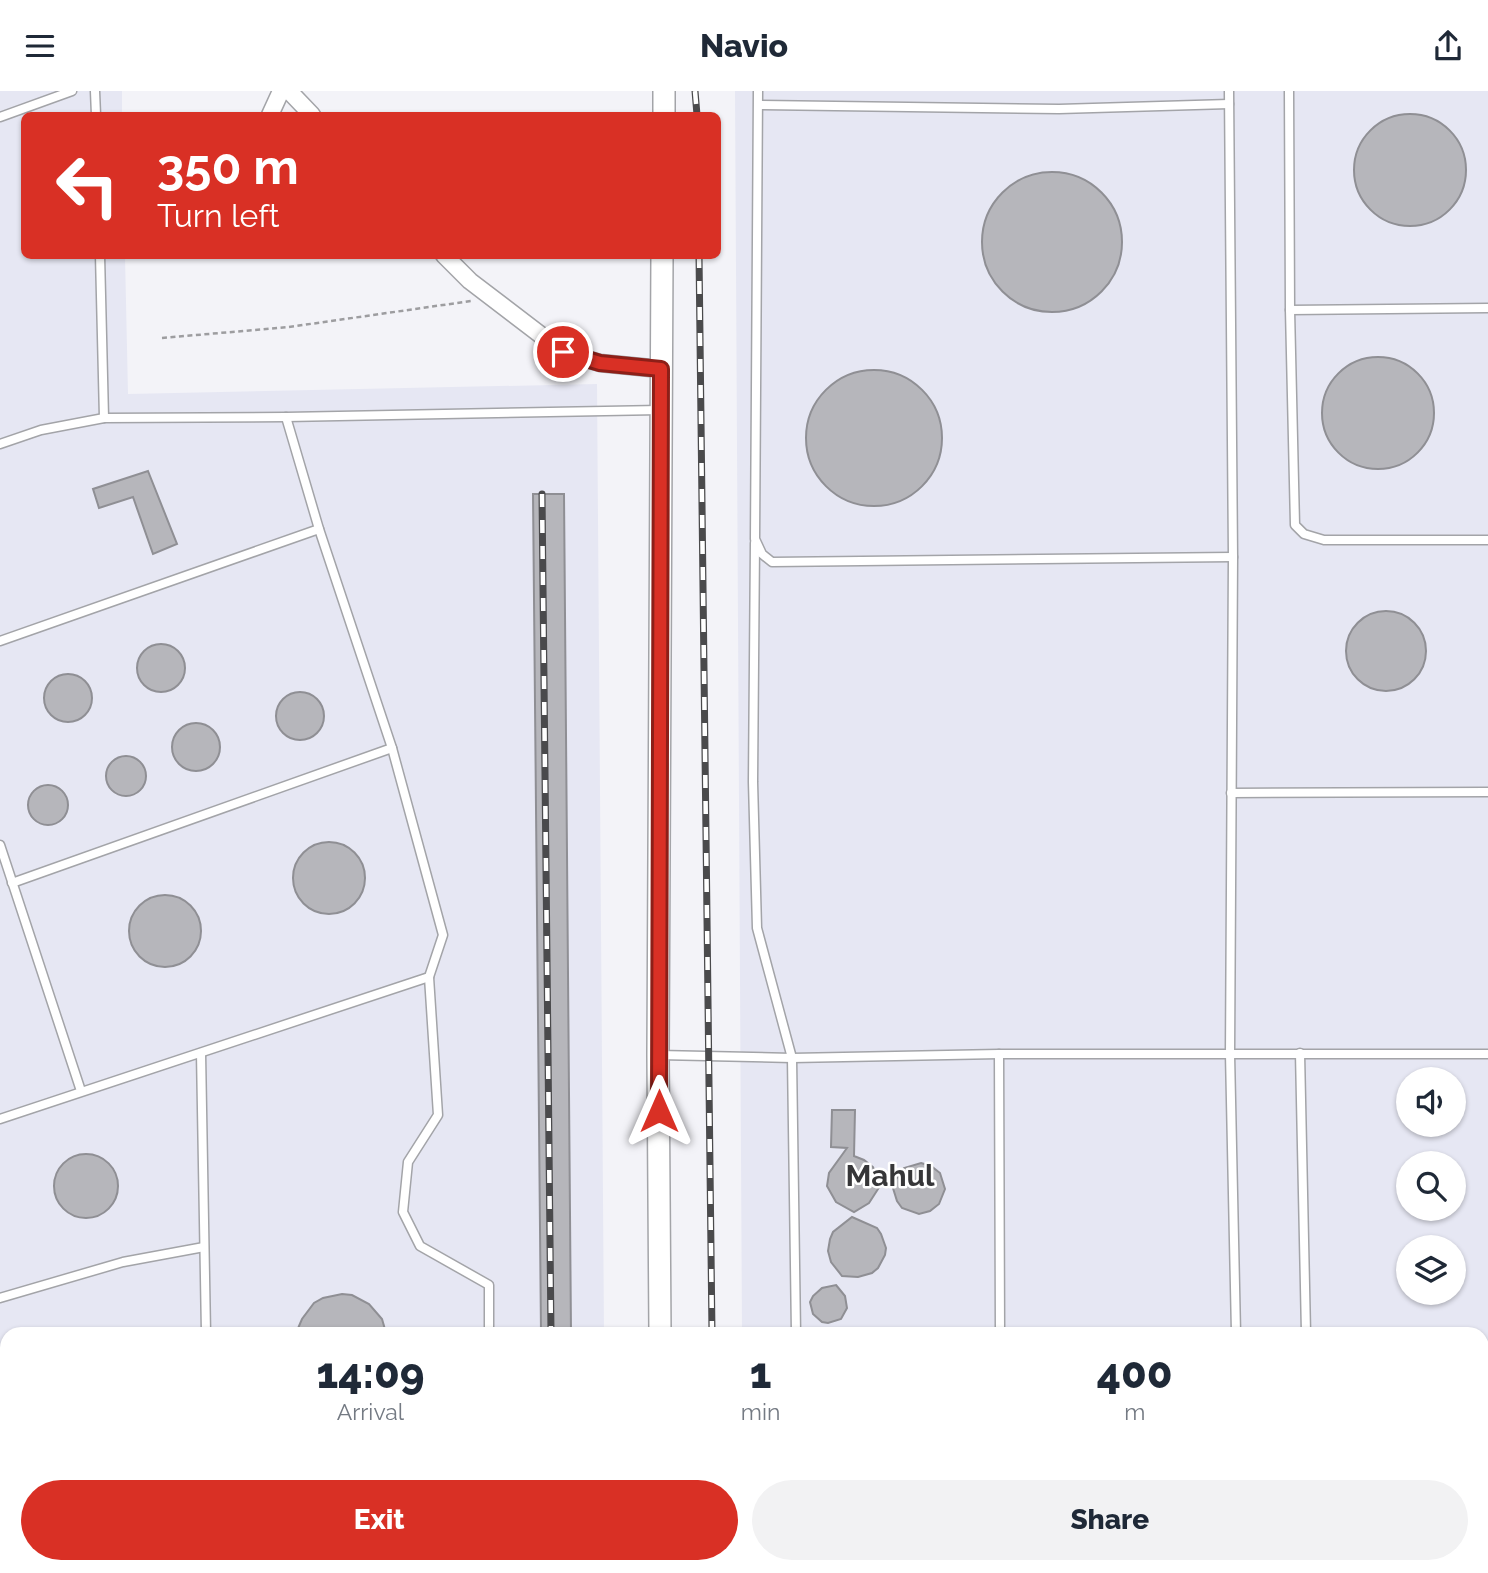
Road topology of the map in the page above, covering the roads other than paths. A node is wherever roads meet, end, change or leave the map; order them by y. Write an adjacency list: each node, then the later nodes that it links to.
1 (72, 91): 15 (lane)
2 (95, 91): 11 (lane)
3 (281, 91): 12 (street)
4 (289, 91): 13 (street)
5 (664, 91): 14 (street)
6 (758, 91): 10 (lane)
7 (1229, 91): 9 (lane)
8 (1289, 91): 20 (lane)
9 (1229, 104): 10 (lane); 29 (lane)
10 (759, 105): 27 (lane)
11 (96, 112)
12 (271, 112)
13 (309, 112)
14 (664, 112)
15 (0, 117)
16 (100, 259): 23 (lane)
17 (448, 259): 21 (street)
18 (662, 259): 21 (street)
19 (1488, 308): 20 (lane)
20 (1290, 310): 28 (lane)
21 (661, 369): 22 (street)
22 (660, 410): 24 (lane); 42 (street)
23 (104, 418): 24 (lane); 25 (lane)
24 (286, 418): 26 (lane)
25 (0, 444)
26 (319, 529): 30 (lane); 31 (lane)
27 (755, 538): 29 (lane); 43 (lane)
28 (1488, 540)
29 (1233, 557): 33 (lane)
30 (0, 641)
31 (392, 748): 35 (lane); 36 (lane)
32 (1488, 792): 33 (lane)
33 (1231, 793): 38 (lane)
34 (0, 845): 35 (lane)
35 (12, 883): 44 (lane)
36 (429, 977): 37 (lane); 49 (lane)
37 (201, 1053): 44 (lane); 46 (lane)
38 (1230, 1053): 39 (lane); 40 (lane); 53 (lane)
39 (1300, 1053): 41 (lane); 54 (lane)
40 (999, 1054): 43 (lane); 52 (lane)
41 (1488, 1054)
42 (658, 1055): 43 (lane); 50 (street)
43 (792, 1058): 51 (lane)
44 (81, 1091): 45 (lane)
45 (0, 1119)
46 (204, 1247): 47 (lane); 48 (lane)
47 (0, 1298)
48 (206, 1327)
49 (489, 1327)
50 (660, 1327)
51 (796, 1327)
52 (1000, 1327)
53 (1236, 1327)
54 (1306, 1327)

